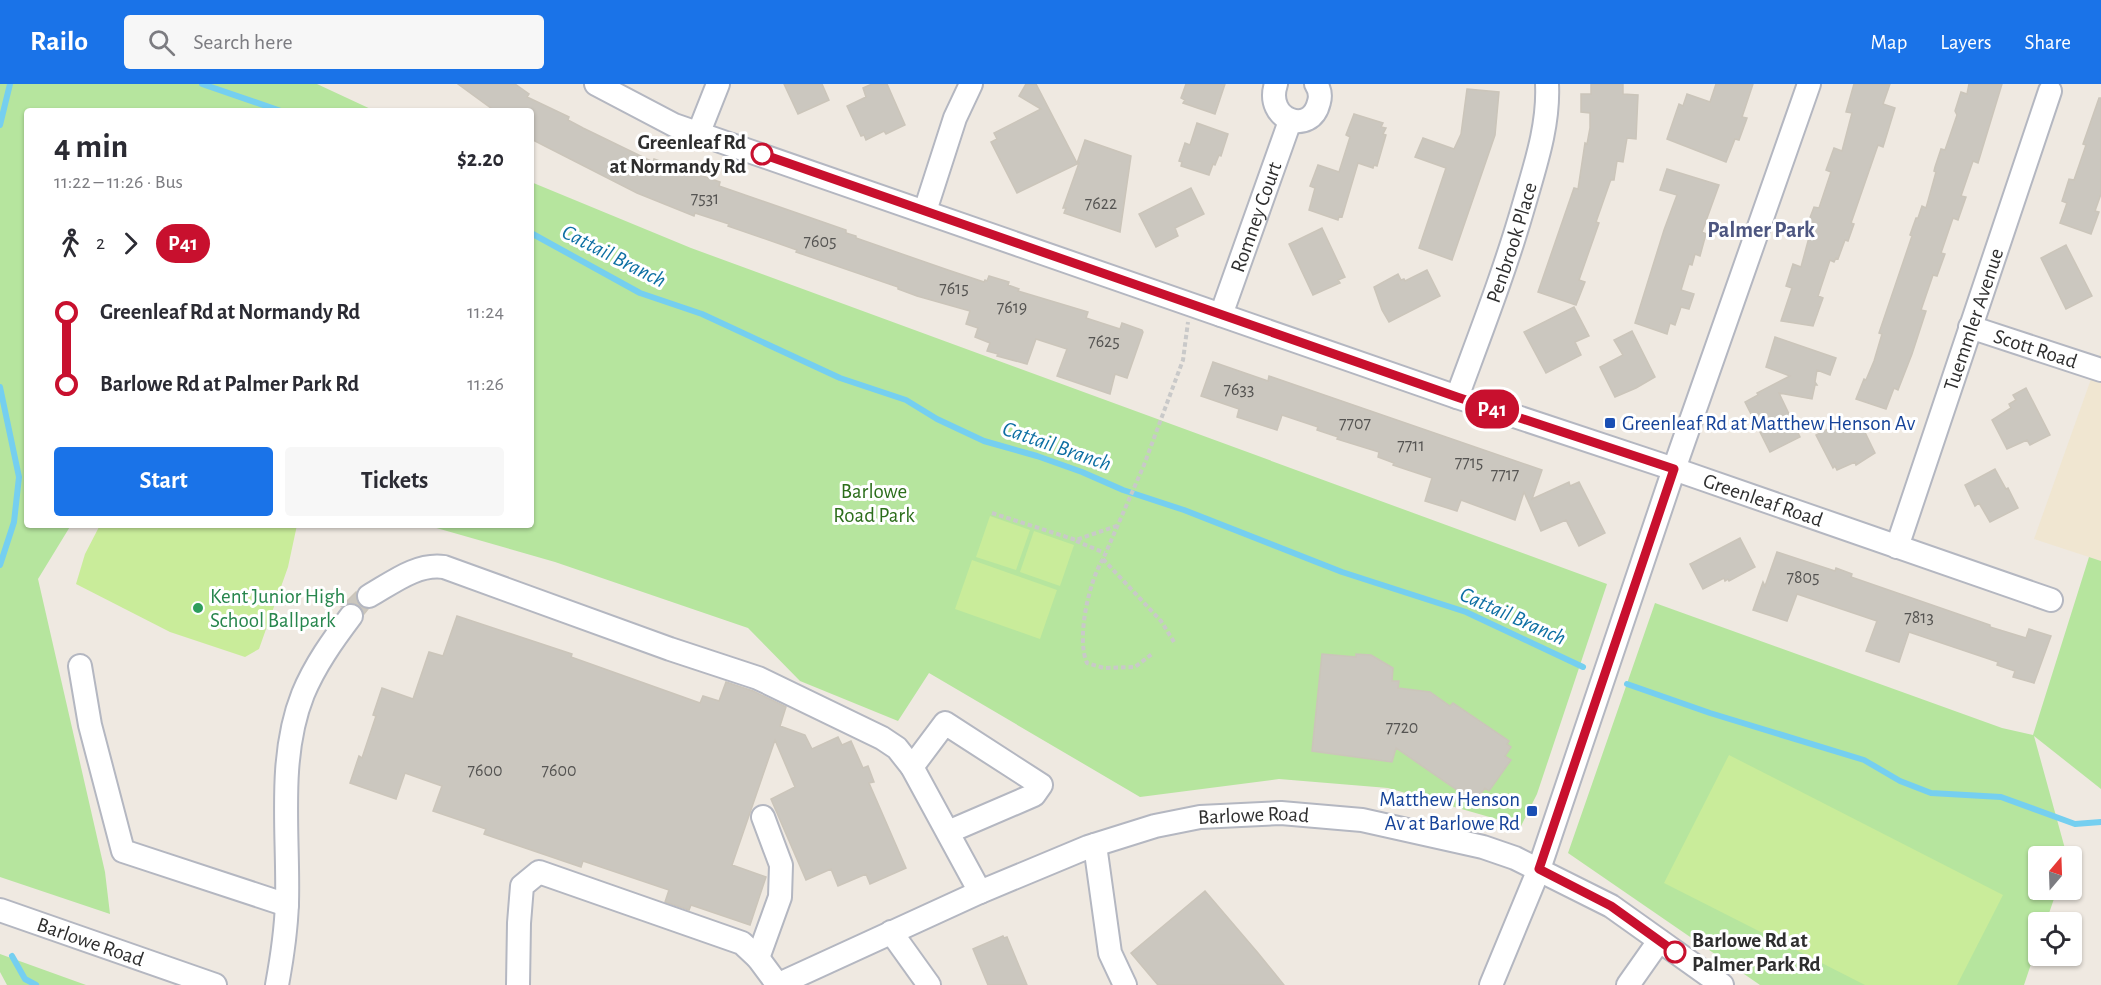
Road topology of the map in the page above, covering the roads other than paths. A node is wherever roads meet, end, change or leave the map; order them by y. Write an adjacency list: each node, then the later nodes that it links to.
1 (596, 84): 10 (street, Greenleaf Road)
2 (718, 84): 10 (street)
3 (971, 84): 11 (street)
4 (1276, 84): 9 (street)
5 (1316, 84): 9 (street)
6 (1547, 84): 15 (street, Penbrook Place)
7 (1809, 84): 16 (street)
8 (2050, 91): 13 (street, Tuemmler Avenue)
9 (1290, 121): 12 (street, Romney Court)
10 (699, 132): 11 (street, Greenleaf Road)
11 (926, 211): 12 (street, Greenleaf Road)
12 (1221, 315): 15 (street, Greenleaf Road)
13 (1970, 327): 14 (street, Scott Road); 17 (street, Tuemmler Avenue)
14 (2101, 370)
15 (1457, 397): 16 (street, Greenleaf Road)
16 (1674, 469): 17 (street, Greenleaf Road); 26 (street)
17 (1897, 547): 19 (street, Greenleaf Road)
18 (369, 596): 22 (street)
19 (2051, 600)
20 (351, 616): 28 (street)
21 (80, 666): 28 (street)
22 (912, 768): 24 (street); 24 (street)
23 (763, 817): 32 (street)
24 (948, 831): 27 (street)
25 (1095, 845): 26 (street, Barlowe Road); 27 (street, Barlowe Road); 40 (street)
26 (1539, 869): 31 (street, Barlowe Road); 41 (street)
27 (980, 891): 30 (street, Barlowe Road)
28 (287, 905): 36 (street)
29 (0, 910): 35 (street, Barlowe Road)
30 (891, 932): 38 (street, Barlowe Road); 39 (street)
31 (1659, 941): 33 (street, Barlowe Road); 34 (street)
32 (758, 958): 37 (street); 38 (street)
33 (1710, 982)
34 (1632, 984)
35 (214, 985)
36 (277, 985)
37 (518, 985)
38 (778, 985)
39 (929, 985)
40 (1125, 985)
41 (1491, 985)

